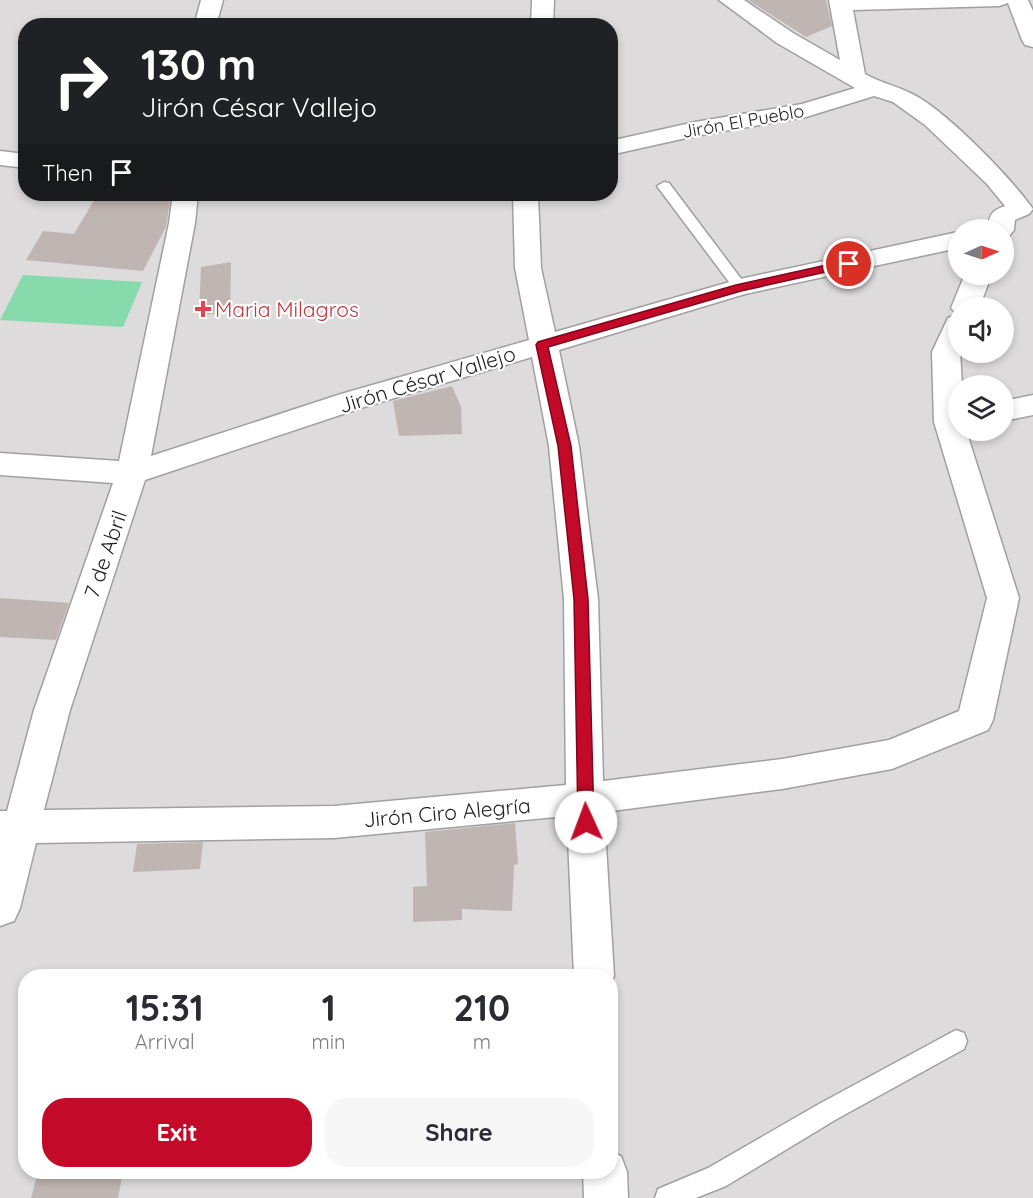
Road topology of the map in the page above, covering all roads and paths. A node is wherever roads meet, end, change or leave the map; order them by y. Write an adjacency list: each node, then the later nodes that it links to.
1 (212, 0): 7 (street)
2 (543, 0): 8 (street)
3 (730, 0): 10 (street)
4 (999, 0): 5 (street)
5 (841, 2): 10 (street)
6 (1025, 11): 9 (street)
7 (207, 18)
8 (542, 18)
9 (1033, 40)
10 (864, 83): 11 (street, Jirón El Pueblo); 17 (street)
11 (618, 146)
12 (0, 158): 13 (street)
13 (18, 160)
14 (664, 186): 19 (lane)
15 (184, 201): 27 (street, 7 de Abril)
16 (525, 201): 20 (street)
17 (1014, 212)
18 (948, 242): 19 (street, Jirón César Vallejo)
19 (740, 287): 20 (street, Jirón César Vallejo)
20 (542, 345): 27 (street, Jirón César Vallejo); 28 (street)
21 (948, 347): 22 (street)
22 (949, 375)
23 (1033, 405): 24 (street)
24 (1014, 409)
25 (960, 441): 28 (street, Jirón Ciro Alegría)
26 (0, 464): 27 (street, Jirón César Vallejo)
27 (132, 473): 29 (street, 7 de Abril)
28 (585, 799): 29 (street, Jirón Ciro Alegría); 31 (street)
29 (10, 827): 30 (street, 7 de Abril)
30 (0, 908)
31 (594, 969)
32 (956, 1041): 35 (lane)
33 (605, 1179): 34 (street)
34 (606, 1198)
35 (667, 1198)

